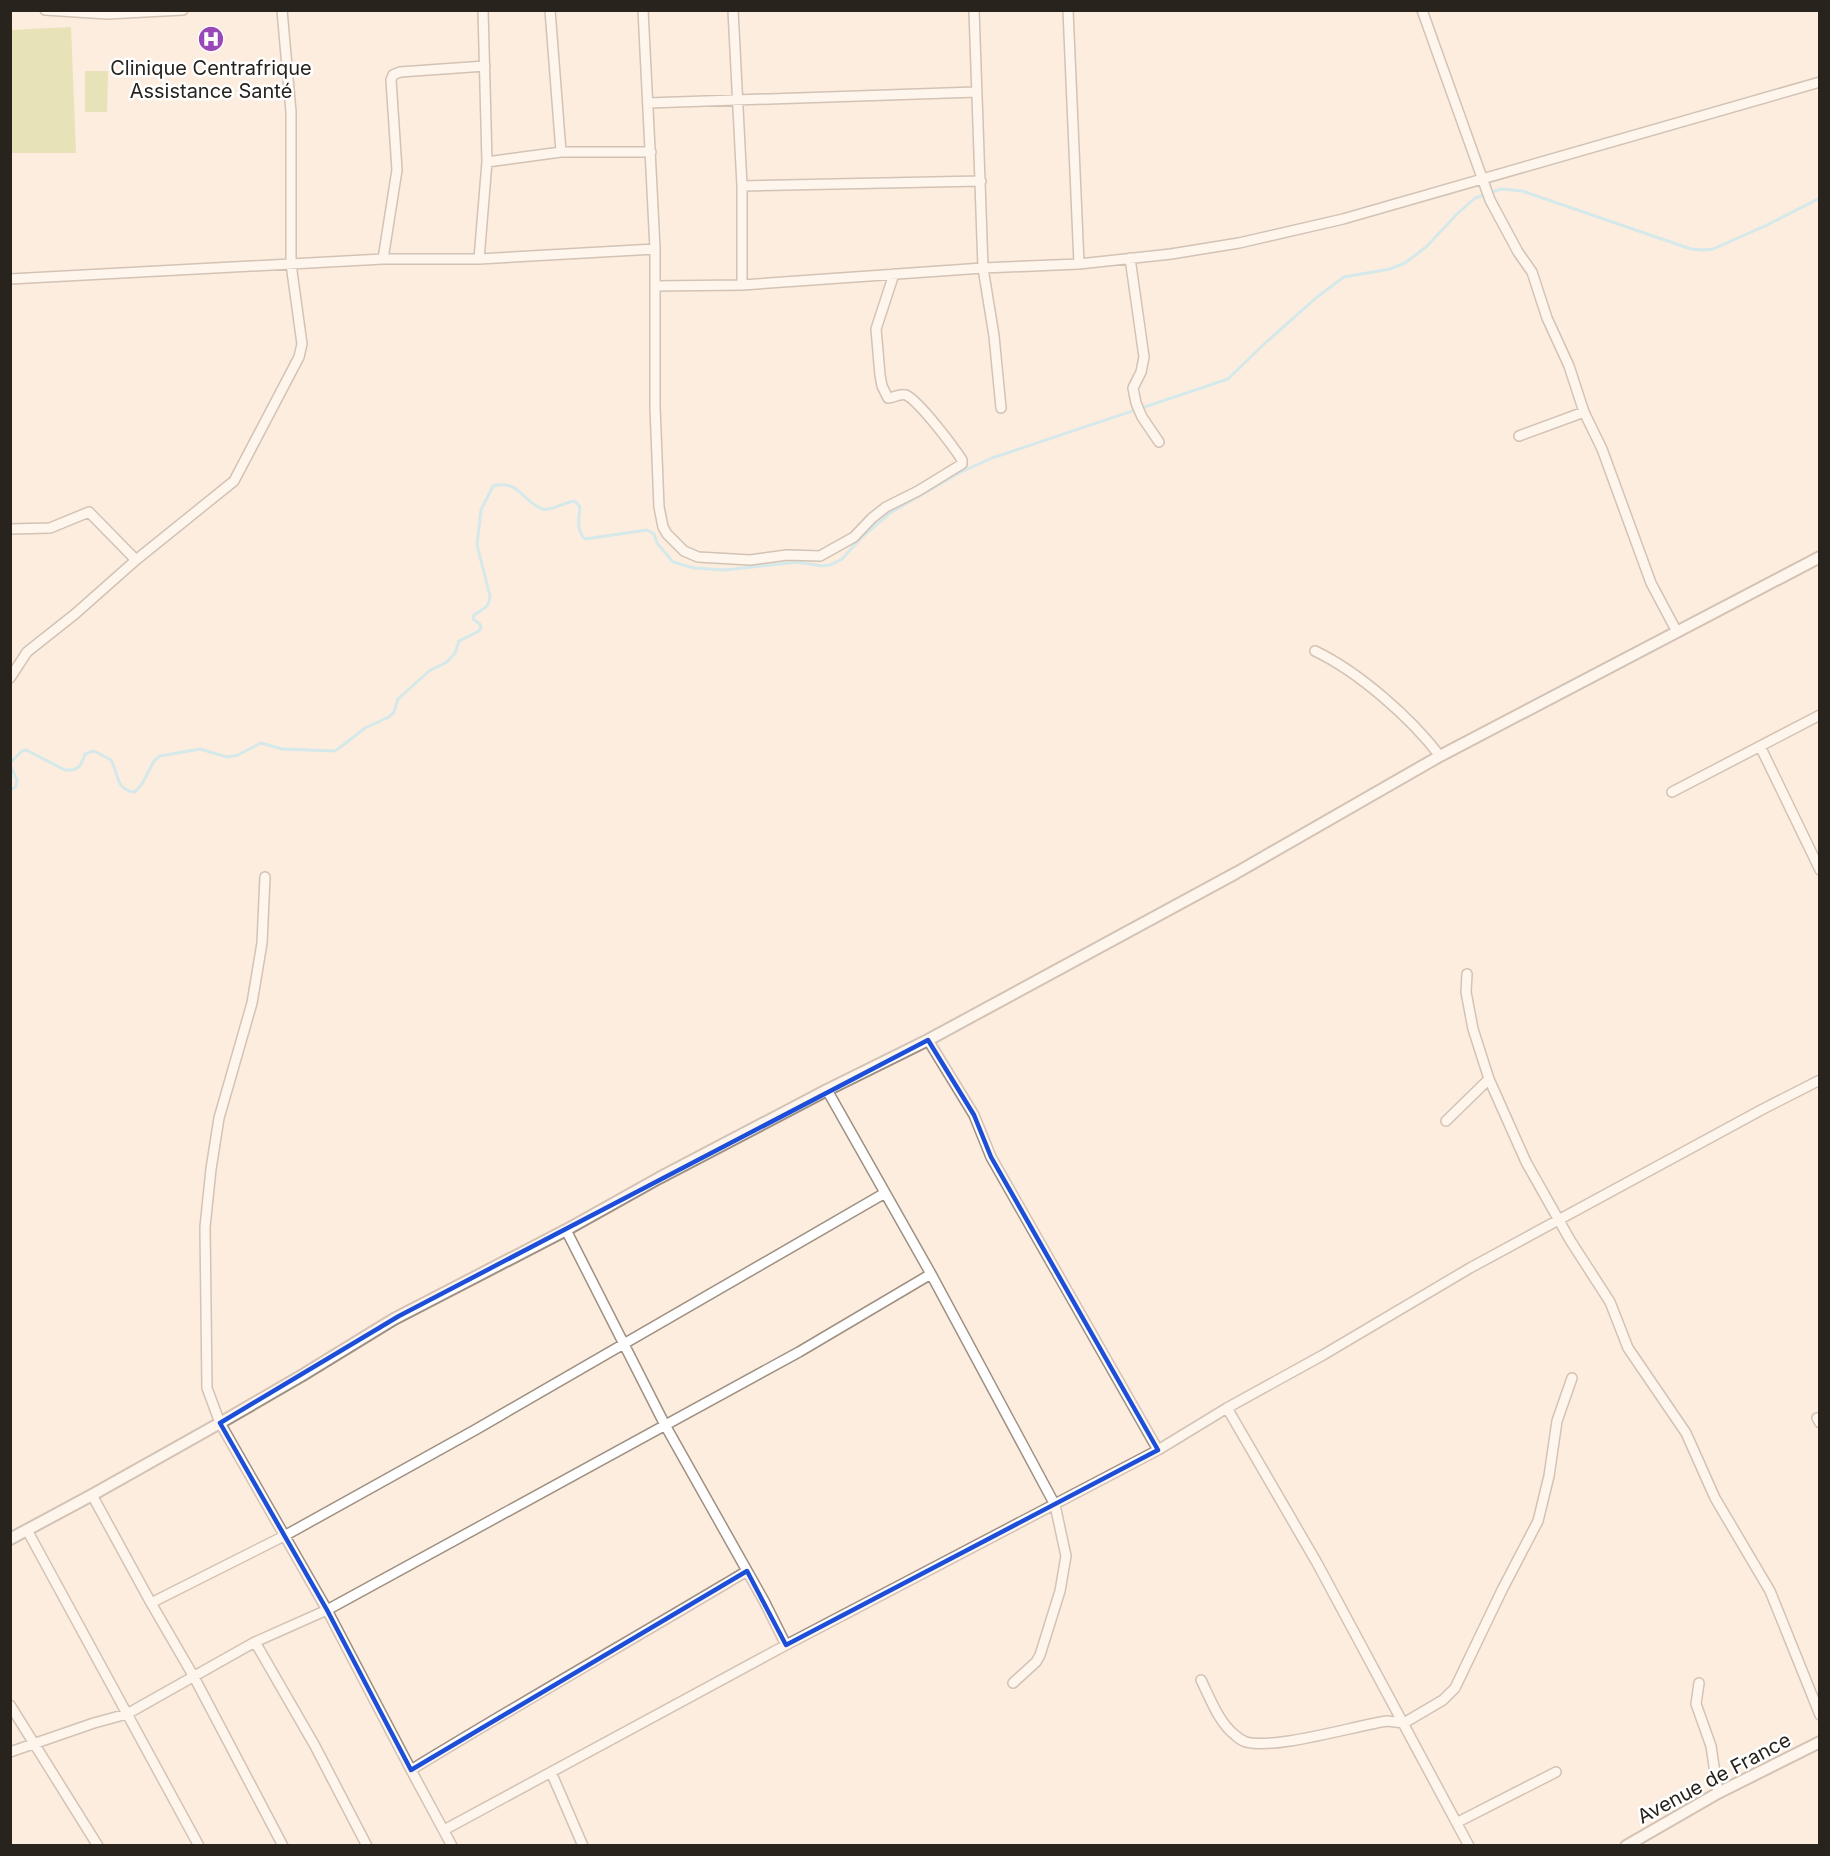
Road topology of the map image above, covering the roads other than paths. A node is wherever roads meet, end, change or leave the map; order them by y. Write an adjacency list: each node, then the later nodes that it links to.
1 (45, 10): 2 (street)
2 (183, 10)
3 (282, 10): 26 (street)
4 (483, 10): 11 (street)
5 (550, 10): 16 (street)
6 (643, 10): 15 (street)
7 (733, 10): 14 (street)
8 (974, 10): 13 (street)
9 (1068, 10): 27 (street)
10 (1422, 10): 20 (street)
11 (485, 66): 18 (street); 24 (street)
12 (1820, 82): 20 (street)
13 (976, 92): 14 (street); 19 (street)
14 (737, 102): 15 (street); 21 (street)
15 (648, 103): 17 (street)
16 (561, 152): 17 (street); 18 (street)
17 (651, 152): 22 (street)
18 (487, 162): 25 (street)
19 (981, 181): 21 (street); 28 (street)
20 (1484, 182): 23 (street); 34 (street)
21 (742, 186): 31 (street)
22 (655, 249): 25 (street); 32 (street)
23 (1131, 258): 27 (street); 36 (street)
24 (382, 259): 25 (street); 26 (street)
25 (479, 260)
26 (291, 264): 30 (street); 39 (street)
27 (1079, 264): 28 (street)
28 (983, 268): 29 (street); 33 (street)
29 (894, 274): 31 (street); 32 (street)
30 (10, 279)
31 (742, 285): 32 (street)
32 (655, 286)
33 (1001, 408)
34 (1584, 412): 35 (street); 40 (street)
35 (1519, 436)
36 (1159, 442)
37 (10, 529): 39 (street)
38 (1820, 557): 40 (street)
39 (136, 560): 42 (street)
40 (1677, 632): 45 (street)
41 (1315, 651): 45 (street)
42 (10, 678)
43 (1820, 715): 44 (street)
44 (1760, 746): 46 (street); 47 (street)
45 (1440, 756): 50 (street)
46 (1672, 792)
47 (1820, 870)
48 (265, 878): 62 (street)
49 (1467, 974): 51 (street)
50 (928, 1040): 53 (street); 64 (street)
51 (1489, 1079): 54 (street); 56 (street)
52 (1820, 1080): 56 (street)
53 (827, 1090): 55 (street); 57 (street)
54 (1446, 1121)
55 (885, 1193): 58 (street); 59 (street)
56 (1559, 1219): 61 (street); 81 (street)
57 (566, 1230): 59 (street); 62 (street)
58 (931, 1274): 63 (street); 66 (street)
59 (623, 1345): 63 (street); 68 (street)
60 (1572, 1378): 82 (street)
61 (1227, 1408): 64 (street); 82 (street)
62 (220, 1423): 65 (street); 68 (street)
63 (665, 1425): 70 (street); 72 (street)
64 (1158, 1450): 66 (street)
65 (92, 1495): 67 (street); 71 (street)
66 (1054, 1505): 74 (street); 77 (street)
67 (27, 1530): 69 (street); 80 (street)
68 (286, 1535): 71 (street); 72 (street)
69 (10, 1539)
70 (747, 1571): 74 (street); 86 (street)
71 (151, 1603): 75 (street)
72 (327, 1610): 73 (street); 86 (street)
73 (255, 1642): 75 (street); 95 (street)
74 (786, 1645): 87 (street)
75 (194, 1677): 80 (street); 94 (street)
76 (1201, 1680): 82 (street)
77 (1013, 1683)
78 (1699, 1683): 89 (street)
79 (10, 1705): 84 (street)
80 (127, 1714): 84 (street); 93 (street)
81 (1820, 1715)
82 (1404, 1723): 90 (street)
83 (1820, 1742): 89 (street, Avenue de France)
84 (36, 1744): 85 (street); 92 (street)
85 (10, 1752)
86 (411, 1770): 91 (street)
87 (551, 1772): 91 (street); 97 (street)
88 (1556, 1773): 90 (street)
89 (1718, 1793): 99 (street, Avenue de France)
90 (1458, 1822): 98 (street)
91 (444, 1830): 96 (street)
92 (98, 1845)
93 (199, 1845)
94 (283, 1845)
95 (368, 1845)
96 (452, 1845)
97 (583, 1845)
98 (1469, 1845)
99 (1626, 1845)

